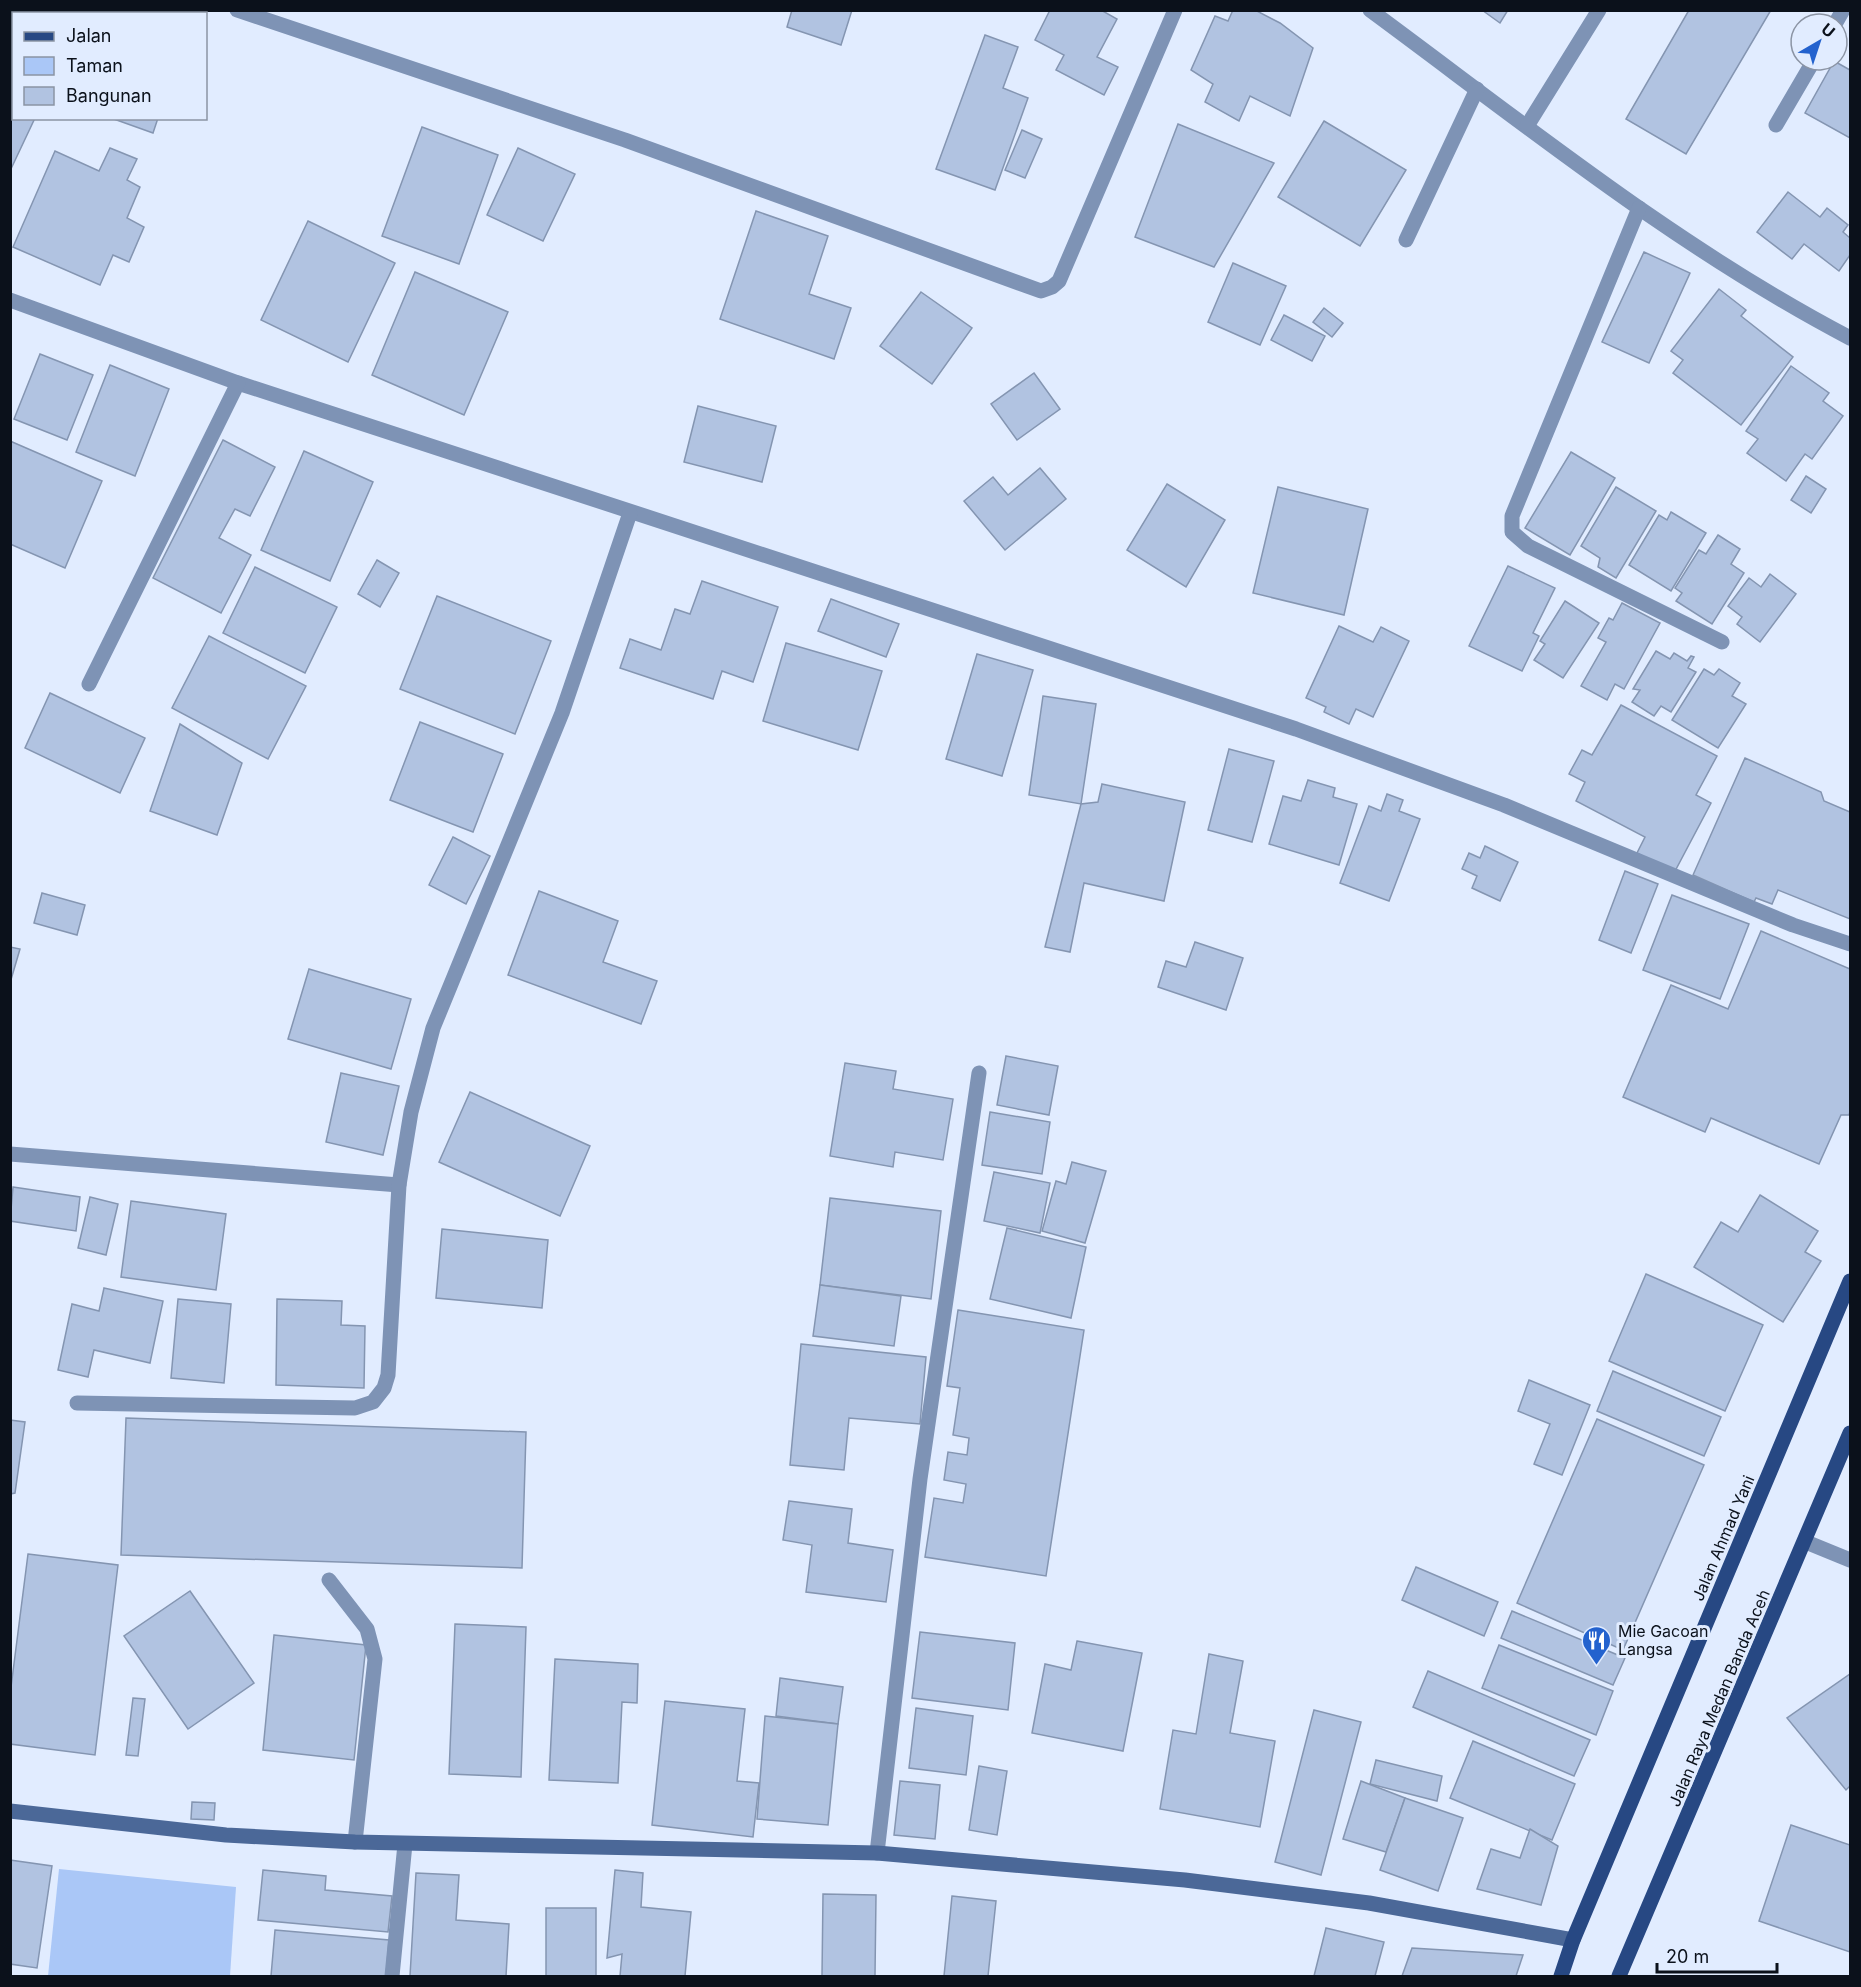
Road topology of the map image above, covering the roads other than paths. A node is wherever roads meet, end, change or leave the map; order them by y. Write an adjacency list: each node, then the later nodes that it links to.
1 (237, 10): 2 (street)
2 (1175, 10)
3 (1370, 10): 6 (street)
4 (1599, 10): 8 (street)
5 (1807, 72): 7 (street)
6 (1477, 89): 8 (street); 10 (street)
7 (1776, 125)
8 (1527, 126): 9 (street)
9 (1639, 208): 12 (street); 15 (street)
10 (1406, 240)
11 (10, 300): 13 (street)
12 (1851, 338)
13 (238, 383): 14 (street); 16 (street)
14 (630, 513): 17 (street); 20 (street)
15 (1722, 642)
16 (89, 684)
17 (1851, 944)
18 (979, 1073): 30 (street)
19 (10, 1154): 20 (street)
20 (399, 1185): 22 (street)
21 (1851, 1281): 31 (main road, Jalan Ahmad Yani)
22 (77, 1403)
23 (1851, 1433): 24 (main road, Jalan Raya Medan Banda Aceh)
24 (1806, 1542): 25 (street); 34 (main road, Jalan Raya Medan Banda Aceh)
25 (1851, 1560)
26 (329, 1580): 28 (street)
27 (10, 1811): 28 (street)
28 (355, 1842): 29 (street)
29 (405, 1844): 30 (street); 32 (street)
30 (877, 1853): 31 (street)
31 (1573, 1940): 33 (main road, Jalan Ahmad Yani)
32 (392, 1977)
33 (1561, 1977)
34 (1619, 1977)

